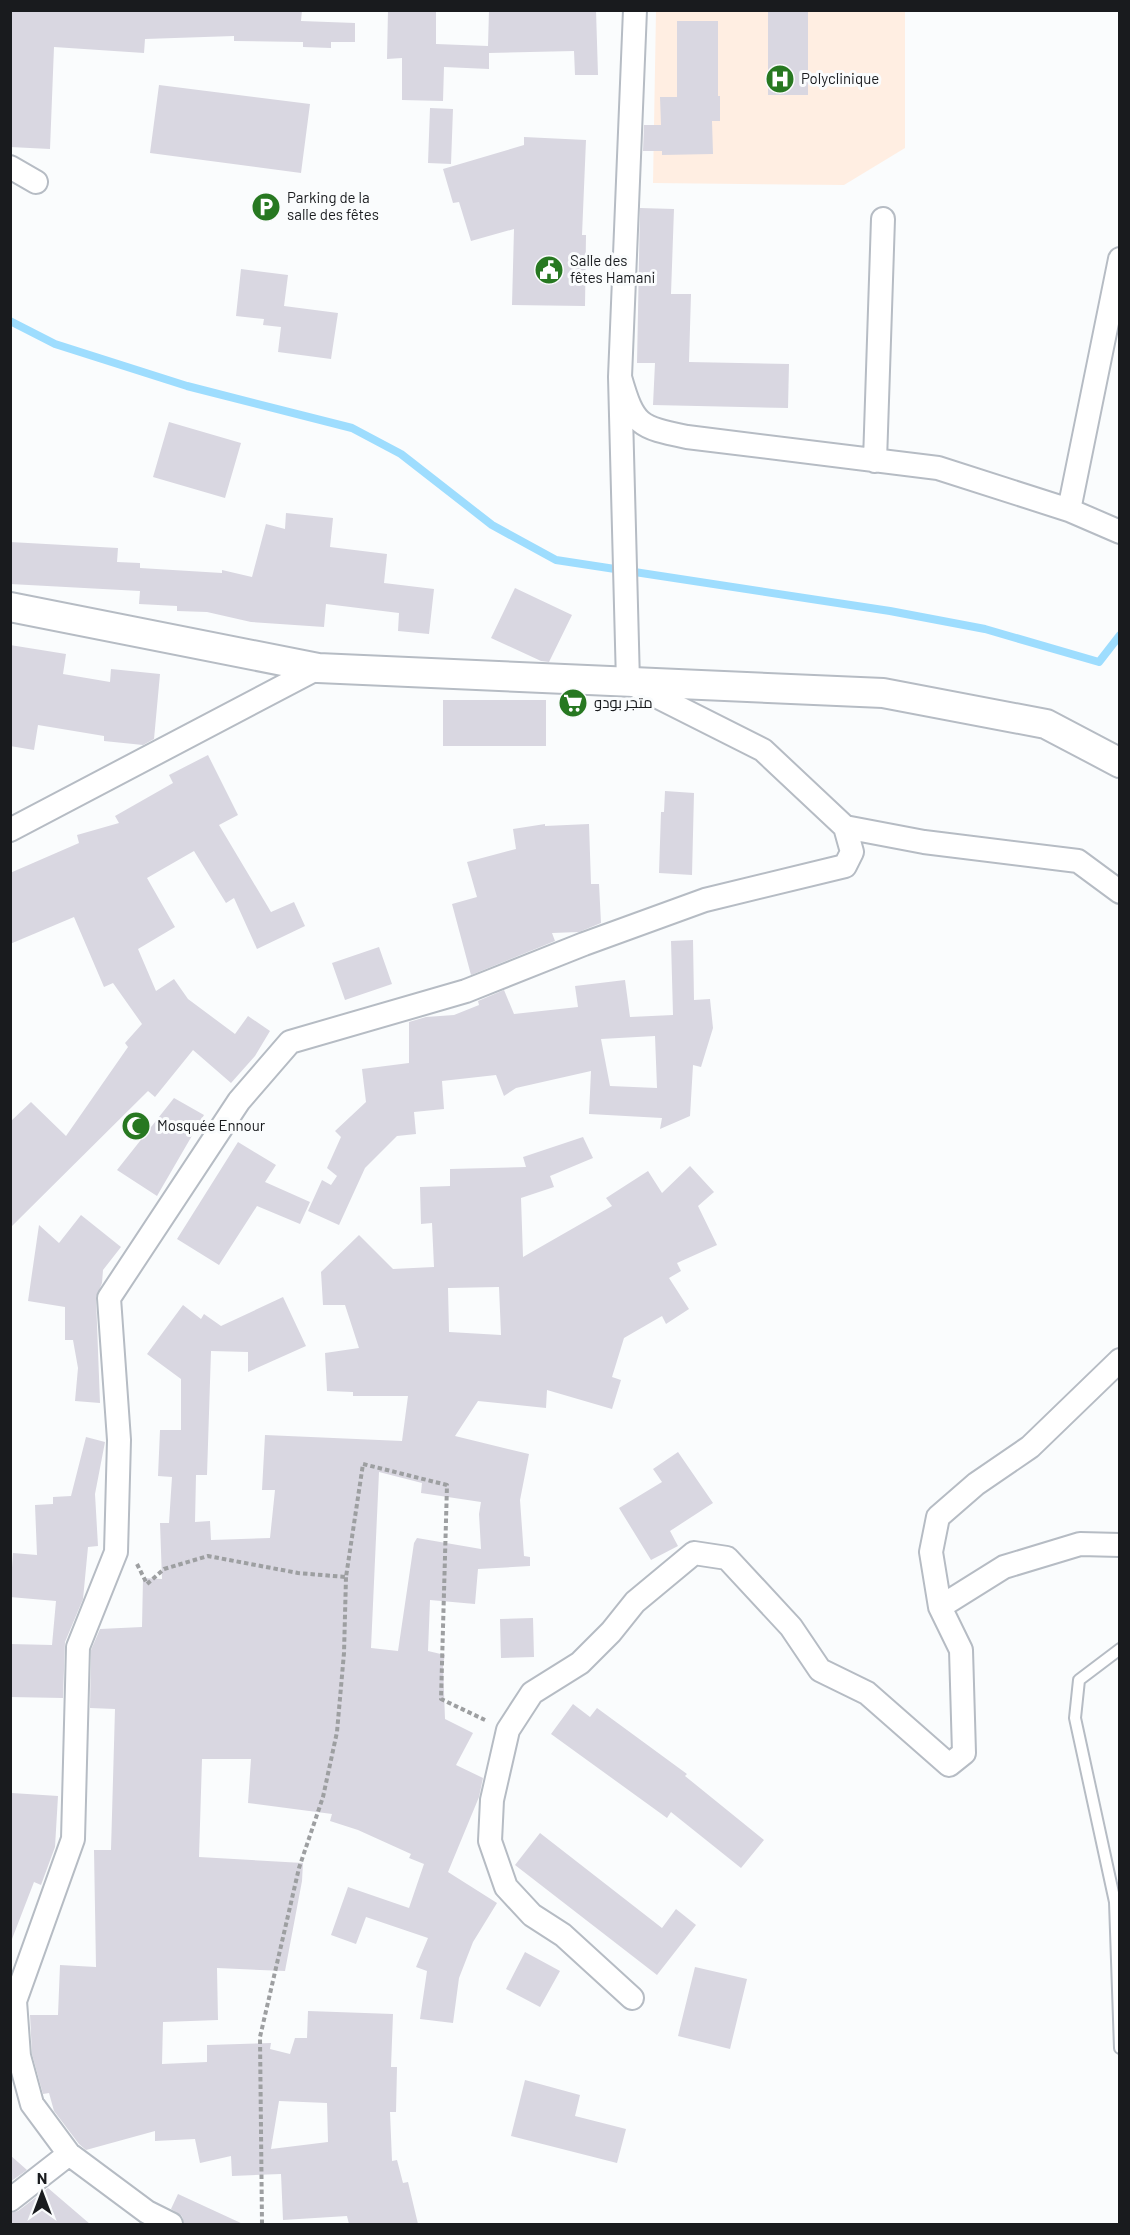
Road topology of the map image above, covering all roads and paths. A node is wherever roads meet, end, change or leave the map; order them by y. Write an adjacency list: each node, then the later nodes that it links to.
1 (635, 10): 6 (street)
2 (10, 167): 3 (street)
3 (36, 182)
4 (883, 219): 7 (street)
5 (1119, 258): 8 (street)
6 (621, 377): 7 (street); 12 (street)
7 (875, 461): 8 (street)
8 (1069, 510): 9 (street)
9 (1119, 532)
10 (10, 608): 11 (street)
11 (318, 668): 12 (street); 15 (street)
12 (628, 682): 13 (street); 14 (street)
13 (1119, 763)
14 (845, 827): 16 (street); 19 (street)
15 (10, 830)
16 (1119, 892)
17 (1119, 1360): 21 (street)
18 (1119, 1545): 21 (street)
19 (116, 1552): 20 (path); 26 (street)
20 (346, 1577): 23 (path); 29 (path)
21 (940, 1607): 23 (street)
22 (1119, 1648): 25 (lane)
23 (507, 1730): 24 (street)
24 (632, 1998)
25 (1119, 2048)
26 (69, 2154): 27 (street); 28 (street)
27 (10, 2200)
28 (171, 2224)
29 (262, 2224)

